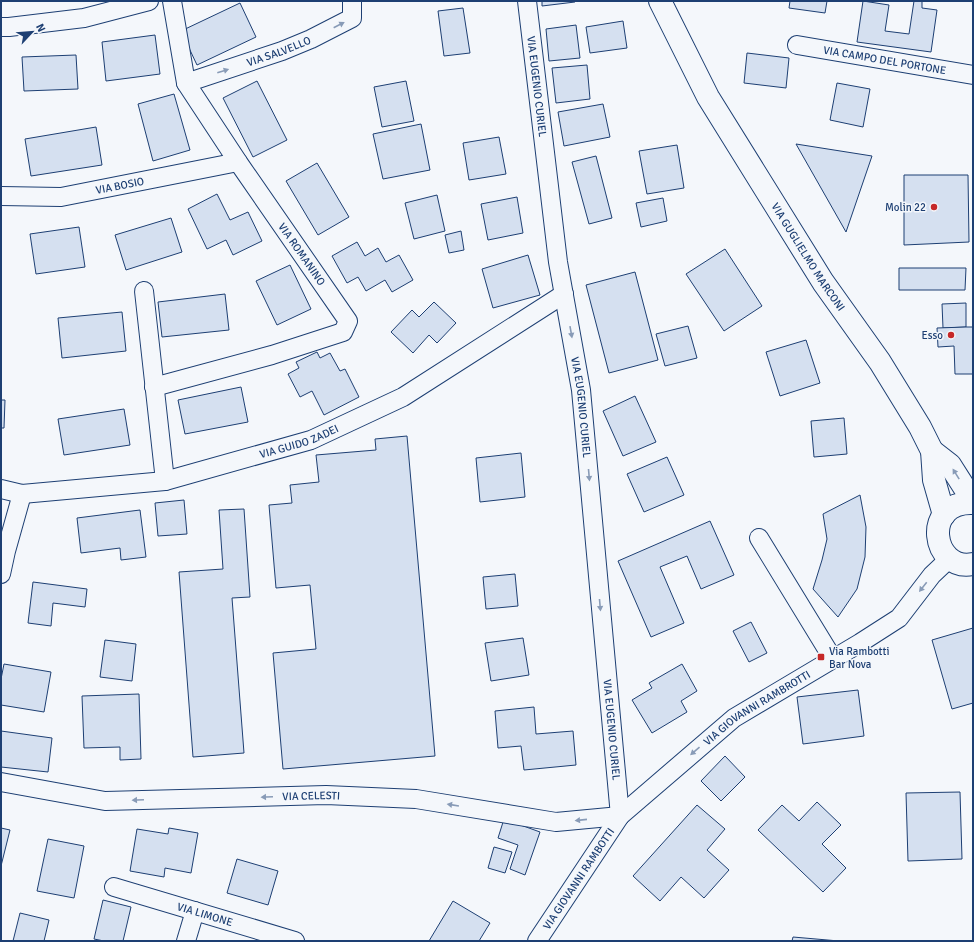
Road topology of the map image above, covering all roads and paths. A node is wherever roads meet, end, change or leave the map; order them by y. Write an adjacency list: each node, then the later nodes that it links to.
1 (149, 1): 6 (street)
2 (172, 1): 9 (street, VIA ROMANINO)
3 (352, 1): 9 (street, VIA SALVELLO, one-way to 3)
4 (527, 1): 13 (street, VIA EUGENIO CURIEL)
5 (660, 1): 15 (main road, VIA GUGLIELMO MARCONI)
6 (1, 27)
7 (796, 46): 8 (street, VIA CAMPO DEL PORTONE)
8 (973, 75)
9 (186, 83): 10 (street, VIA ROMANINO)
10 (238, 162): 11 (street, VIA BOSIO); 14 (street, VIA ROMANINO)
11 (1, 196)
12 (144, 290): 14 (street)
13 (564, 294): 16 (street, VIA GUIDO ZADEI); 26 (street, VIA EUGENIO CURIEL, one-way to 26)
14 (154, 387): 16 (street)
15 (932, 451): 19 (main road, one-way to 15); 20 (main road, VIA GUGLIELMO MARCONI)
16 (165, 481): 18 (street, VIA GUIDO ZADEI)
17 (1, 489): 18 (street, VIA GUIDO ZADEI)
18 (22, 494): 23 (street)
19 (973, 502): 20 (main road)
20 (944, 515): 22 (main road)
21 (759, 538): 24 (street)
22 (966, 564): 24 (street, VIA GIOVANNI RAMBROTTI, one-way to 24)
23 (1, 574)
24 (833, 659): 26 (street, VIA GIOVANNI RAMBROTTI, one-way to 26)
25 (1, 782): 26 (street, VIA CELESTI, one-way to 25)
26 (620, 816): 31 (street, VIA GIOVANNI RAMBOTTI)
27 (114, 887): 28 (street, VIA LIMONE)
28 (195, 911): 29 (street); 30 (street, VIA LIMONE)
29 (186, 941)
30 (295, 941)
31 (537, 941)

